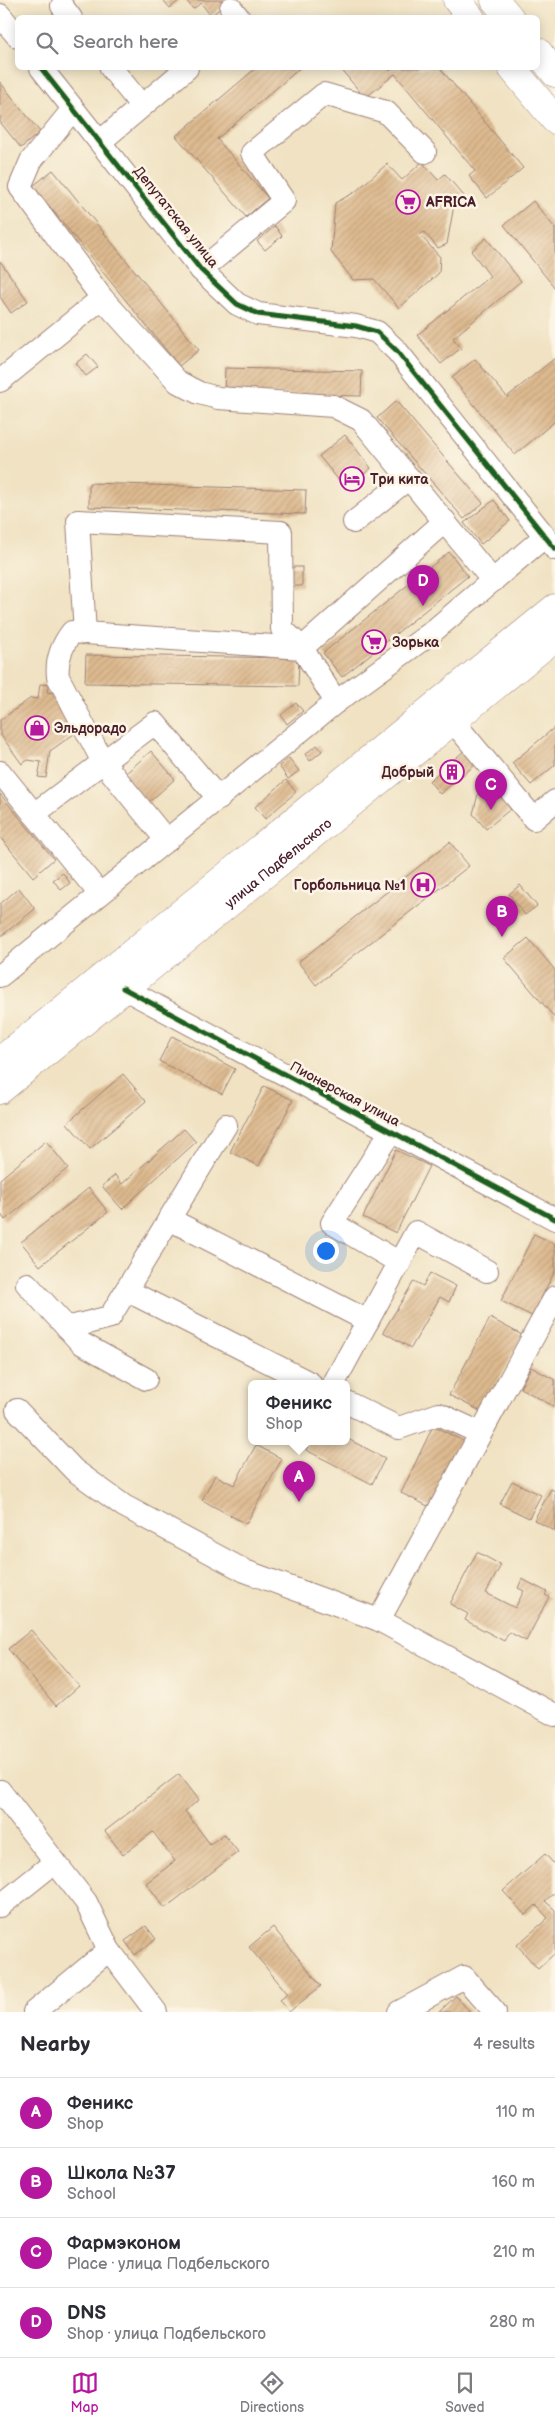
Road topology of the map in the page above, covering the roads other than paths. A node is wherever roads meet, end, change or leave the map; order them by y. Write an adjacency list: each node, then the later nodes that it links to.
1 (457, 0): 4 (main road)
2 (495, 0): 5 (main road)
3 (0, 14): 6 (street)
4 (469, 15)
5 (508, 15)
6 (15, 33)
7 (43, 70): 12 (street, Депутатская улица)
8 (113, 70): 11 (street)
9 (185, 70): 11 (street)
10 (514, 70): 13 (main road)
11 (141, 105): 14 (street)
12 (73, 109): 14 (street, Депутатская улица); 17 (street)
13 (555, 120)
14 (101, 141): 16 (street, Депутатская улица)
15 (425, 152): 16 (street)
16 (201, 270): 22 (street, Депутатская улица)
17 (102, 298): 18 (street); 19 (street)
18 (0, 381)
19 (409, 478): 20 (street); 21 (street)
20 (445, 521): 23 (street); 27 (street)
21 (354, 522)
22 (550, 543): 23 (street)
23 (493, 581): 28 (street)
24 (555, 608): 39 (main road, улица Подбельского)
25 (85, 633): 27 (street); 27 (street); 30 (street)
26 (555, 637): 29 (main road, улица Подбельского)
27 (302, 648): 28 (street)
28 (336, 702): 32 (street)
29 (452, 720): 33 (street); 38 (main road, улица Подбельского)
30 (103, 762): 32 (street); 34 (street); 35 (street)
31 (0, 772): 34 (street)
32 (219, 799): 35 (street)
33 (555, 801)
34 (34, 814): 36 (street)
35 (167, 841): 36 (street)
36 (99, 893): 37 (street)
37 (0, 976)
38 (123, 988): 39 (main road, улица Подбельского); 41 (street, Пионерская улица)
39 (3, 1075)
40 (226, 1125): 42 (street)
41 (391, 1131): 43 (street, Пионерская улица); 44 (street)
42 (169, 1219): 47 (street); 49 (street)
43 (555, 1219)
44 (400, 1263): 45 (street); 49 (street)
45 (487, 1271)
46 (27, 1284): 50 (street)
47 (126, 1290): 50 (street); 52 (street)
48 (555, 1296): 56 (street)
49 (368, 1321): 53 (street)
50 (67, 1328): 51 (street)
51 (146, 1379)
52 (304, 1380)
53 (336, 1380)
54 (350, 1404): 56 (street)
55 (17, 1410): 57 (street)
56 (480, 1433): 57 (street)
57 (379, 1620): 58 (street)
58 (555, 1715)
59 (0, 1791): 60 (street)
60 (55, 1862): 61 (street); 62 (street)
61 (0, 1906)
62 (109, 1950): 63 (street); 64 (street)
63 (34, 2012)
64 (156, 2012)
65 (399, 2012): 66 (street)
66 (495, 2012)

